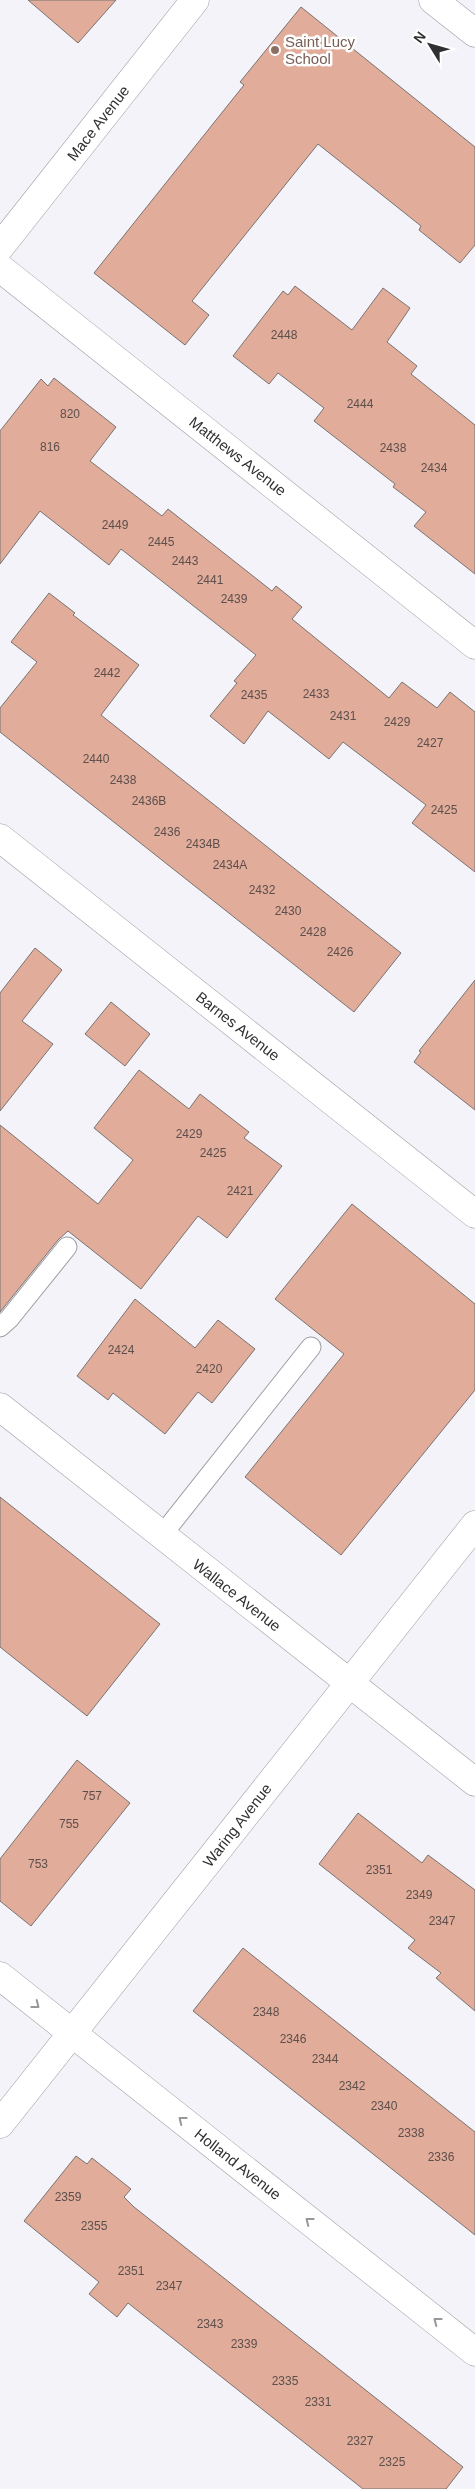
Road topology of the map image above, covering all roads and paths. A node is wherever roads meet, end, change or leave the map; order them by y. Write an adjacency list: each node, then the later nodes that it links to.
1 (195, 0): 4 (street, Mace Avenue)
2 (433, 0): 3 (street)
3 (475, 33)
4 (0, 247)
5 (0, 268): 6 (street, Matthews Avenue)
6 (475, 645)
7 (0, 838): 8 (street, Barnes Avenue)
8 (475, 1214)
9 (67, 1247): 10 (lane)
10 (0, 1327)
11 (310, 1347): 14 (lane)
12 (0, 1407): 14 (street, Wallace Avenue)
13 (475, 1525): 15 (street, Waring Avenue)
14 (162, 1535): 15 (street, Wallace Avenue)
15 (349, 1684): 16 (street, Wallace Avenue); 18 (street, Waring Avenue)
16 (475, 1782)
17 (0, 1976): 18 (street, Holland Avenue, one-way to 18)
18 (72, 2033): 19 (street, Waring Avenue); 20 (street, Holland Avenue, one-way to 18)
19 (0, 2124)
20 (475, 2352)

